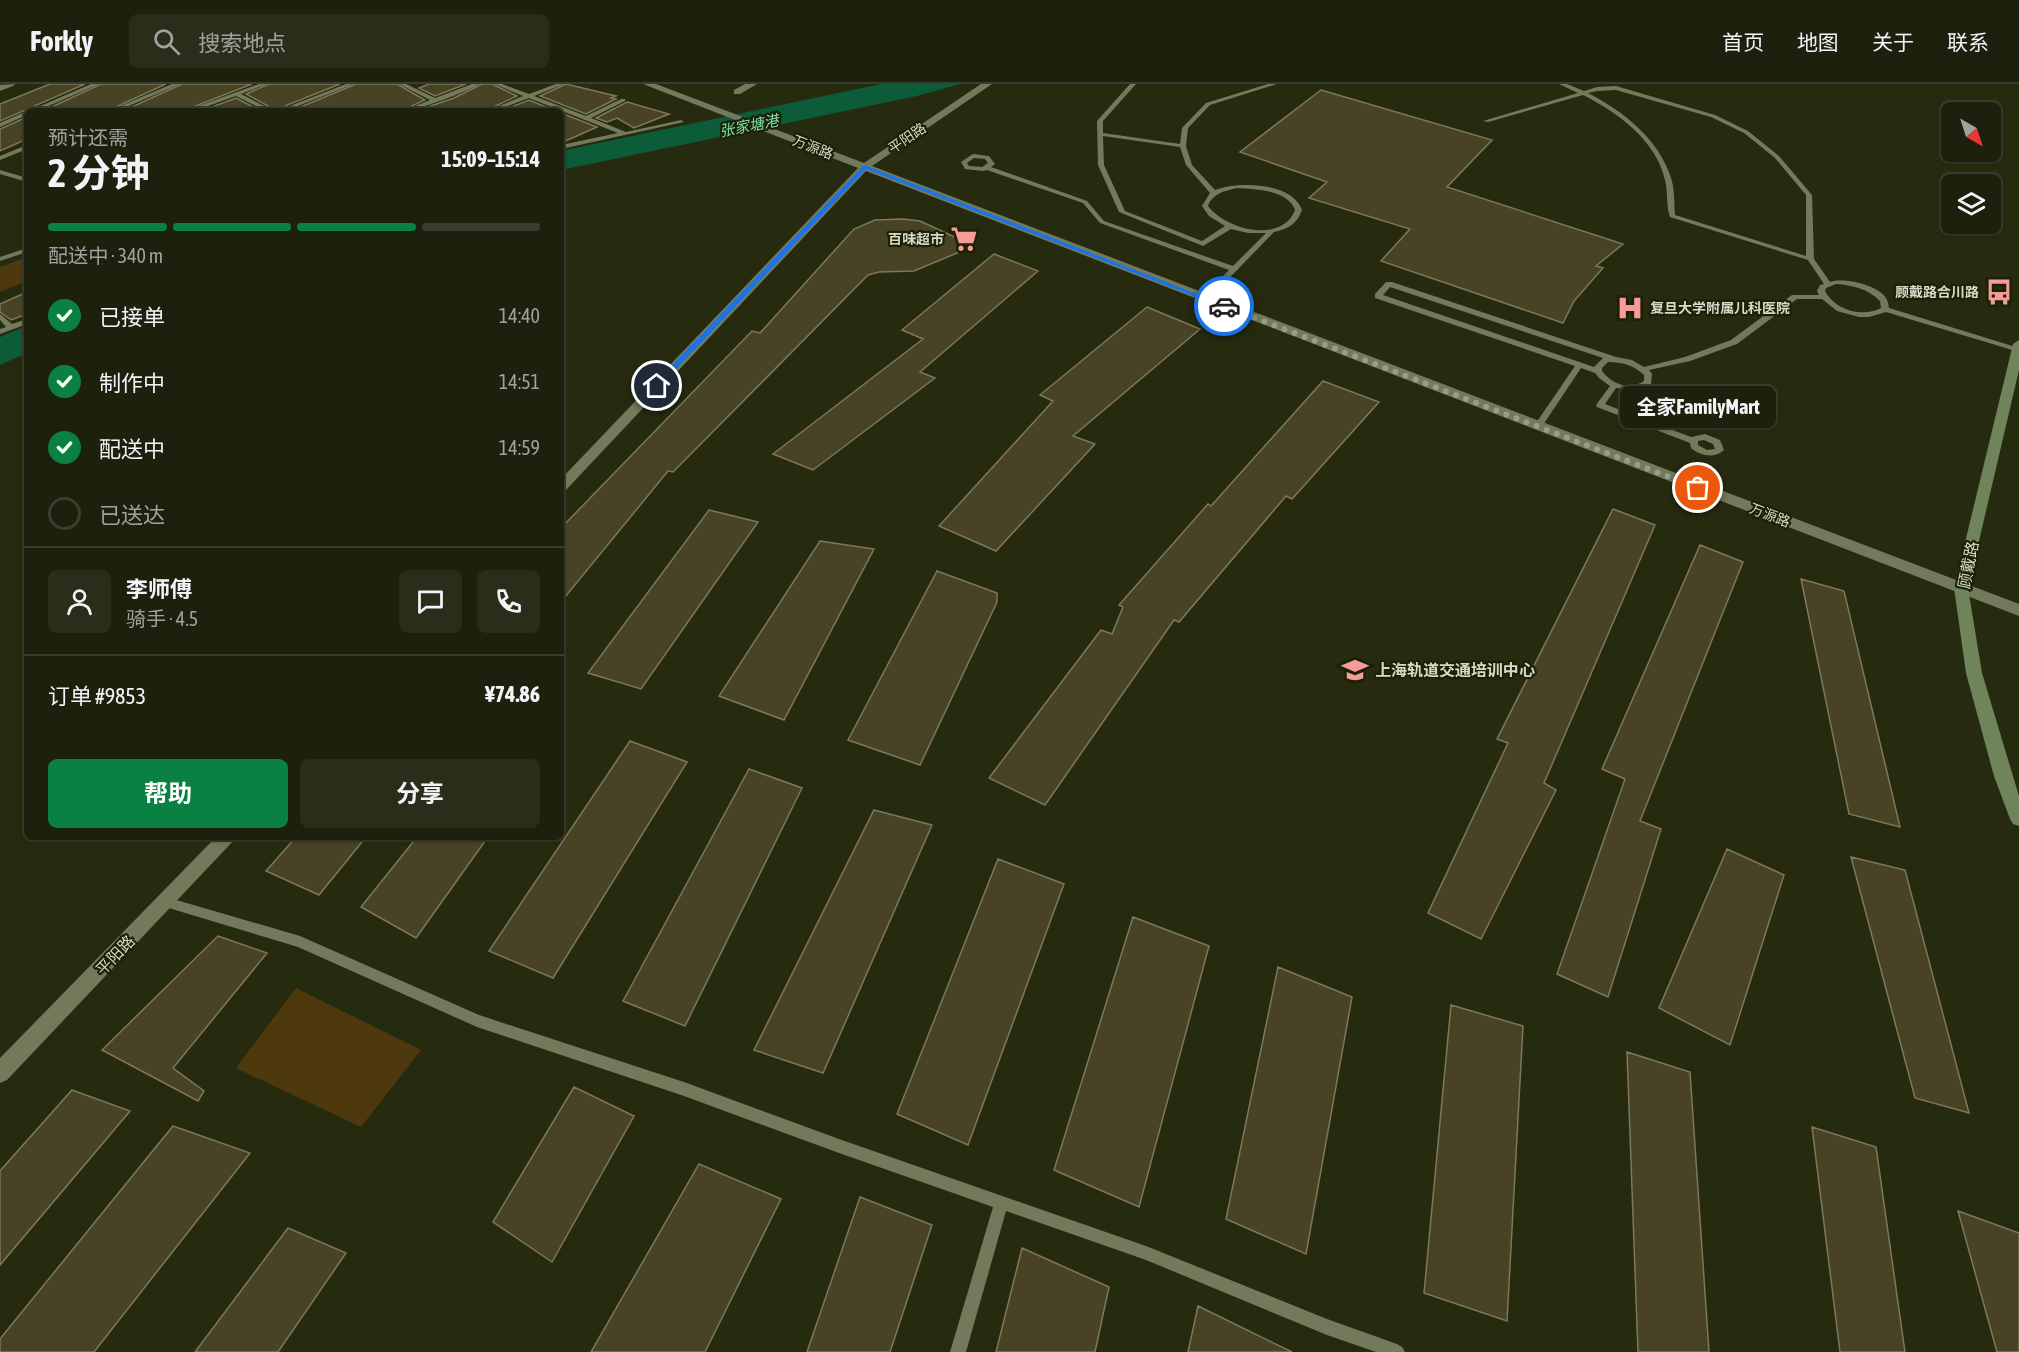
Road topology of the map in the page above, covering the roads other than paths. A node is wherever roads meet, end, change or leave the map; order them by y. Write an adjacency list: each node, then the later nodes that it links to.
1 (10, 84): 16 (street)
2 (96, 84): 23 (lane)
3 (177, 84): 24 (lane)
4 (264, 84): 19 (lane)
5 (351, 84): 27 (lane)
6 (402, 84): 21 (lane)
7 (477, 84): 21 (lane)
8 (497, 84): 20 (lane)
9 (561, 84): 20 (lane)
10 (648, 84): 43 (street, 万源路)
11 (752, 84): 17 (street)
12 (987, 84): 43 (street, 平阳路)
13 (1133, 84): 38 (lane)
14 (1274, 84): 40 (lane)
15 (1562, 84): 18 (lane)
16 (0, 88)
17 (737, 92)
18 (1583, 93): 34 (lane); 51 (lane); 51 (lane)
19 (237, 94): 25 (lane); 26 (lane)
20 (526, 97): 29 (lane); 30 (lane)
21 (436, 100): 28 (lane)
22 (623, 100): 33 (lane)
23 (39, 108)
24 (119, 108)
25 (197, 108)
26 (265, 108)
27 (288, 108)
28 (414, 108)
29 (498, 108)
30 (552, 108)
31 (564, 113): 33 (lane)
32 (24, 114): 36 (lane)
33 (585, 119): 37 (lane)
34 (1486, 121)
35 (681, 122): 37 (lane)
36 (0, 124)
37 (626, 134): 39 (lane)
38 (1100, 134): 40 (lane); 48 (lane)
39 (564, 146)
40 (1183, 146): 47 (lane)
41 (24, 148): 42 (lane)
42 (0, 158)
43 (865, 167): 56 (street, 万源路); 70 (street, 平阳路)
44 (988, 168): 53 (lane)
45 (0, 172): 46 (lane)
46 (24, 179)
47 (1214, 193): 48 (lane); 49 (lane)
48 (1229, 227): 49 (lane)
49 (1274, 230): 53 (lane)
50 (24, 251): 52 (lane)
51 (1810, 258): 54 (lane)
52 (0, 259)
53 (1234, 269): 56 (lane)
54 (1828, 284): 55 (lane); 57 (lane)
55 (1822, 297): 57 (lane); 65 (lane)
56 (1205, 298): 68 (street, 万源路)
57 (1885, 309): 62 (lane)
58 (0, 316): 60 (lane)
59 (24, 322): 60 (lane)
60 (12, 328): 61 (lane)
61 (0, 332)
62 (2018, 347): 71 (main road, 顾戴路)
63 (1613, 359): 64 (lane); 65 (lane); 66 (lane)
64 (1579, 365): 66 (lane); 68 (lane)
65 (1644, 369): 67 (lane)
66 (1598, 371): 67 (lane)
67 (1614, 385): 69 (lane)
68 (1538, 426): 71 (street, 万源路)
69 (1692, 441)
70 (564, 484)
71 (1961, 588): 72 (street, 万源路); 73 (main road, 顾戴路)
72 (2019, 610)
73 (2019, 819)
74 (225, 840): 75 (street, 平阳路)
75 (166, 902): 76 (street, 平阳路); 77 (lane)
76 (0, 1073)
77 (1002, 1202): 78 (lane); 79 (lane)
78 (958, 1352)
79 (1397, 1352)

